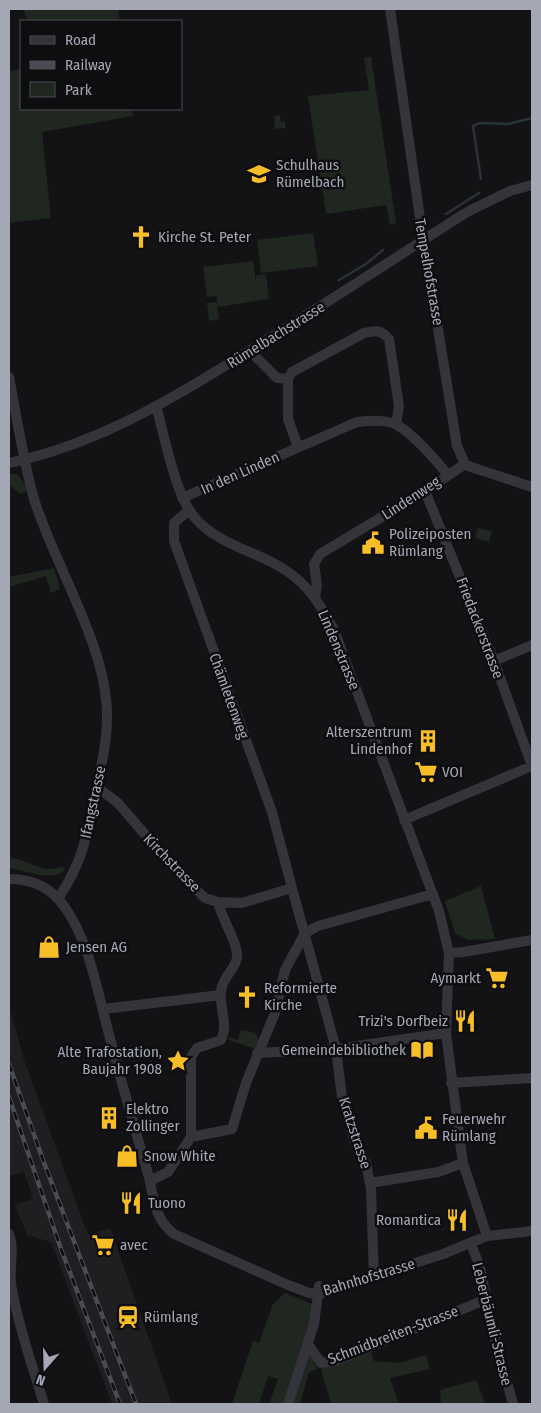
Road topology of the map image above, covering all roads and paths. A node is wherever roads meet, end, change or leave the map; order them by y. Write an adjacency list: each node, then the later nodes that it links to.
1 (390, 9): 3 (street, Tempelhofstrasse)
2 (532, 185): 3 (street, Rümelbachstrasse)
3 (423, 240): 4 (street, Rümelbachstrasse); 12 (street, Tempelhofstrasse)
4 (250, 351): 6 (street); 7 (street, Rümelbachstrasse)
5 (9, 377): 10 (street, Ifangstrasse)
6 (288, 379): 8 (street); 9 (street, In den Linden)
7 (156, 406): 10 (street, Rümelbachstrasse); 16 (street, Lindenstrasse)
8 (396, 424): 9 (street, In den Linden); 13 (street)
9 (298, 448): 16 (street, In den Linden)
10 (25, 459): 11 (street, Rümelbachstrasse); 22 (street, Ifangstrasse)
11 (9, 463)
12 (465, 464): 13 (street, Lindenweg); 14 (street)
13 (448, 475): 15 (street, Lindenweg)
14 (532, 487)
15 (425, 491): 18 (street, Lindenweg); 20 (street, Friedackerstrasse)
16 (182, 498): 17 (street, Lindenstrasse)
17 (189, 510): 18 (street, Lindenstrasse); 25 (street, Chämletenweg)
18 (315, 598): 23 (street, Lindenstrasse)
19 (532, 645): 20 (street)
20 (494, 661): 21 (street, Friedackerstrasse)
21 (532, 766): 23 (street)
22 (97, 788): 27 (street, Ifangstrasse); 28 (street, Kirchstrasse)
23 (404, 820): 26 (street, Lindenstrasse)
24 (9, 879): 27 (street)
25 (292, 888): 28 (street, Kirchstrasse); 29 (street)
26 (433, 894): 29 (street); 31 (street, Lindenstrasse)
27 (58, 899): 33 (street)
28 (218, 902): 32 (street)
29 (305, 933): 35 (street, Kratzstrasse); 36 (street)
30 (532, 940): 31 (street)
31 (449, 953): 34 (street, Lindenstrasse)
32 (221, 995): 33 (street); 39 (street)
33 (102, 1009): 41 (street)
34 (446, 1033): 35 (street); 38 (street, Lindenstrasse)
35 (336, 1049): 36 (street); 42 (street, Kratzstrasse)
36 (257, 1053): 39 (street)
37 (532, 1078): 38 (street)
38 (451, 1083): 40 (street, Lindenstrasse)
39 (190, 1137): 41 (street)
40 (462, 1163): 42 (street); 45 (street, Lindenstrasse)
41 (150, 1181): 48 (street, Bahnhofstrasse)
42 (370, 1183): 47 (street, Kratzstrasse)
43 (532, 1231): 45 (street, Bahnhofstrasse)
44 (9, 1234): 51 (street)
45 (487, 1236): 46 (street, Bahnhofstrasse)
46 (471, 1244): 47 (street, Bahnhofstrasse); 49 (street, Leberbäumli-Strasse)
47 (374, 1277): 48 (street, Bahnhofstrasse)
48 (319, 1290): 50 (street)
49 (487, 1299): 50 (street, Schmidbreiten-Strasse); 53 (street, Leberbäumli-Strasse)
50 (308, 1344): 52 (street)
51 (44, 1404)
52 (288, 1404)
53 (513, 1404)

